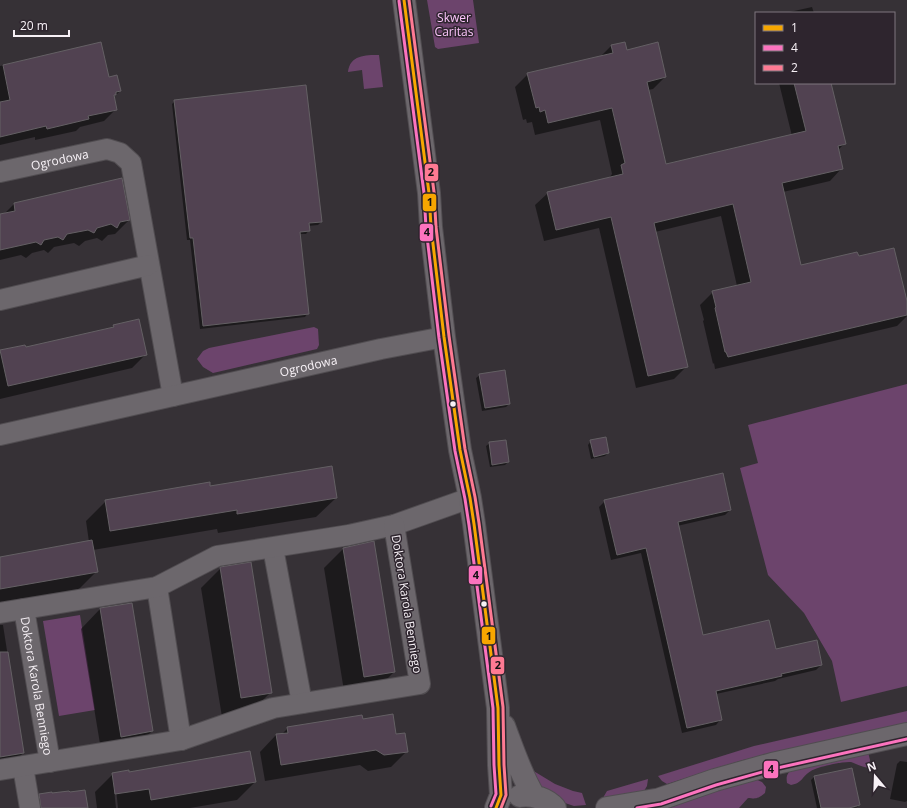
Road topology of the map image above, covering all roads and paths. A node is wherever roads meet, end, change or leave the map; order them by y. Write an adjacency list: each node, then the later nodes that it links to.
1 (404, 0): 5 (street)
2 (0, 172): 3 (street, Ogrodowa)
3 (149, 265): 4 (street); 6 (street, Ogrodowa)
4 (0, 300)
5 (444, 337): 6 (street, Ogrodowa); 8 (street)
6 (173, 396): 7 (street, Ogrodowa)
7 (0, 435)
8 (470, 498): 9 (street, Doktora Karola Benniego); 15 (street)
9 (394, 525): 10 (street, Doktora Karola Benniego); 14 (street, Doktora Karola Benniego)
10 (273, 548): 11 (street, Doktora Karola Benniego); 14 (street)
11 (157, 587): 12 (street, Doktora Karola Benniego); 17 (street)
12 (24, 609): 13 (street, Doktora Karola Benniego); 18 (street, Doktora Karola Benniego)
13 (0, 613)
14 (302, 703): 17 (street, Doktora Karola Benniego)
15 (498, 708): 21 (street); 24 (street)
16 (907, 734): 22 (street)
17 (181, 740): 18 (street, Doktora Karola Benniego)
18 (50, 762): 19 (street, Doktora Karola Benniego)
19 (23, 766): 20 (street, Doktora Karola Benniego); 23 (street)
20 (0, 770)
21 (551, 804): 24 (street)
22 (651, 804): 25 (street)
23 (30, 808)
24 (497, 808)
25 (607, 808)

